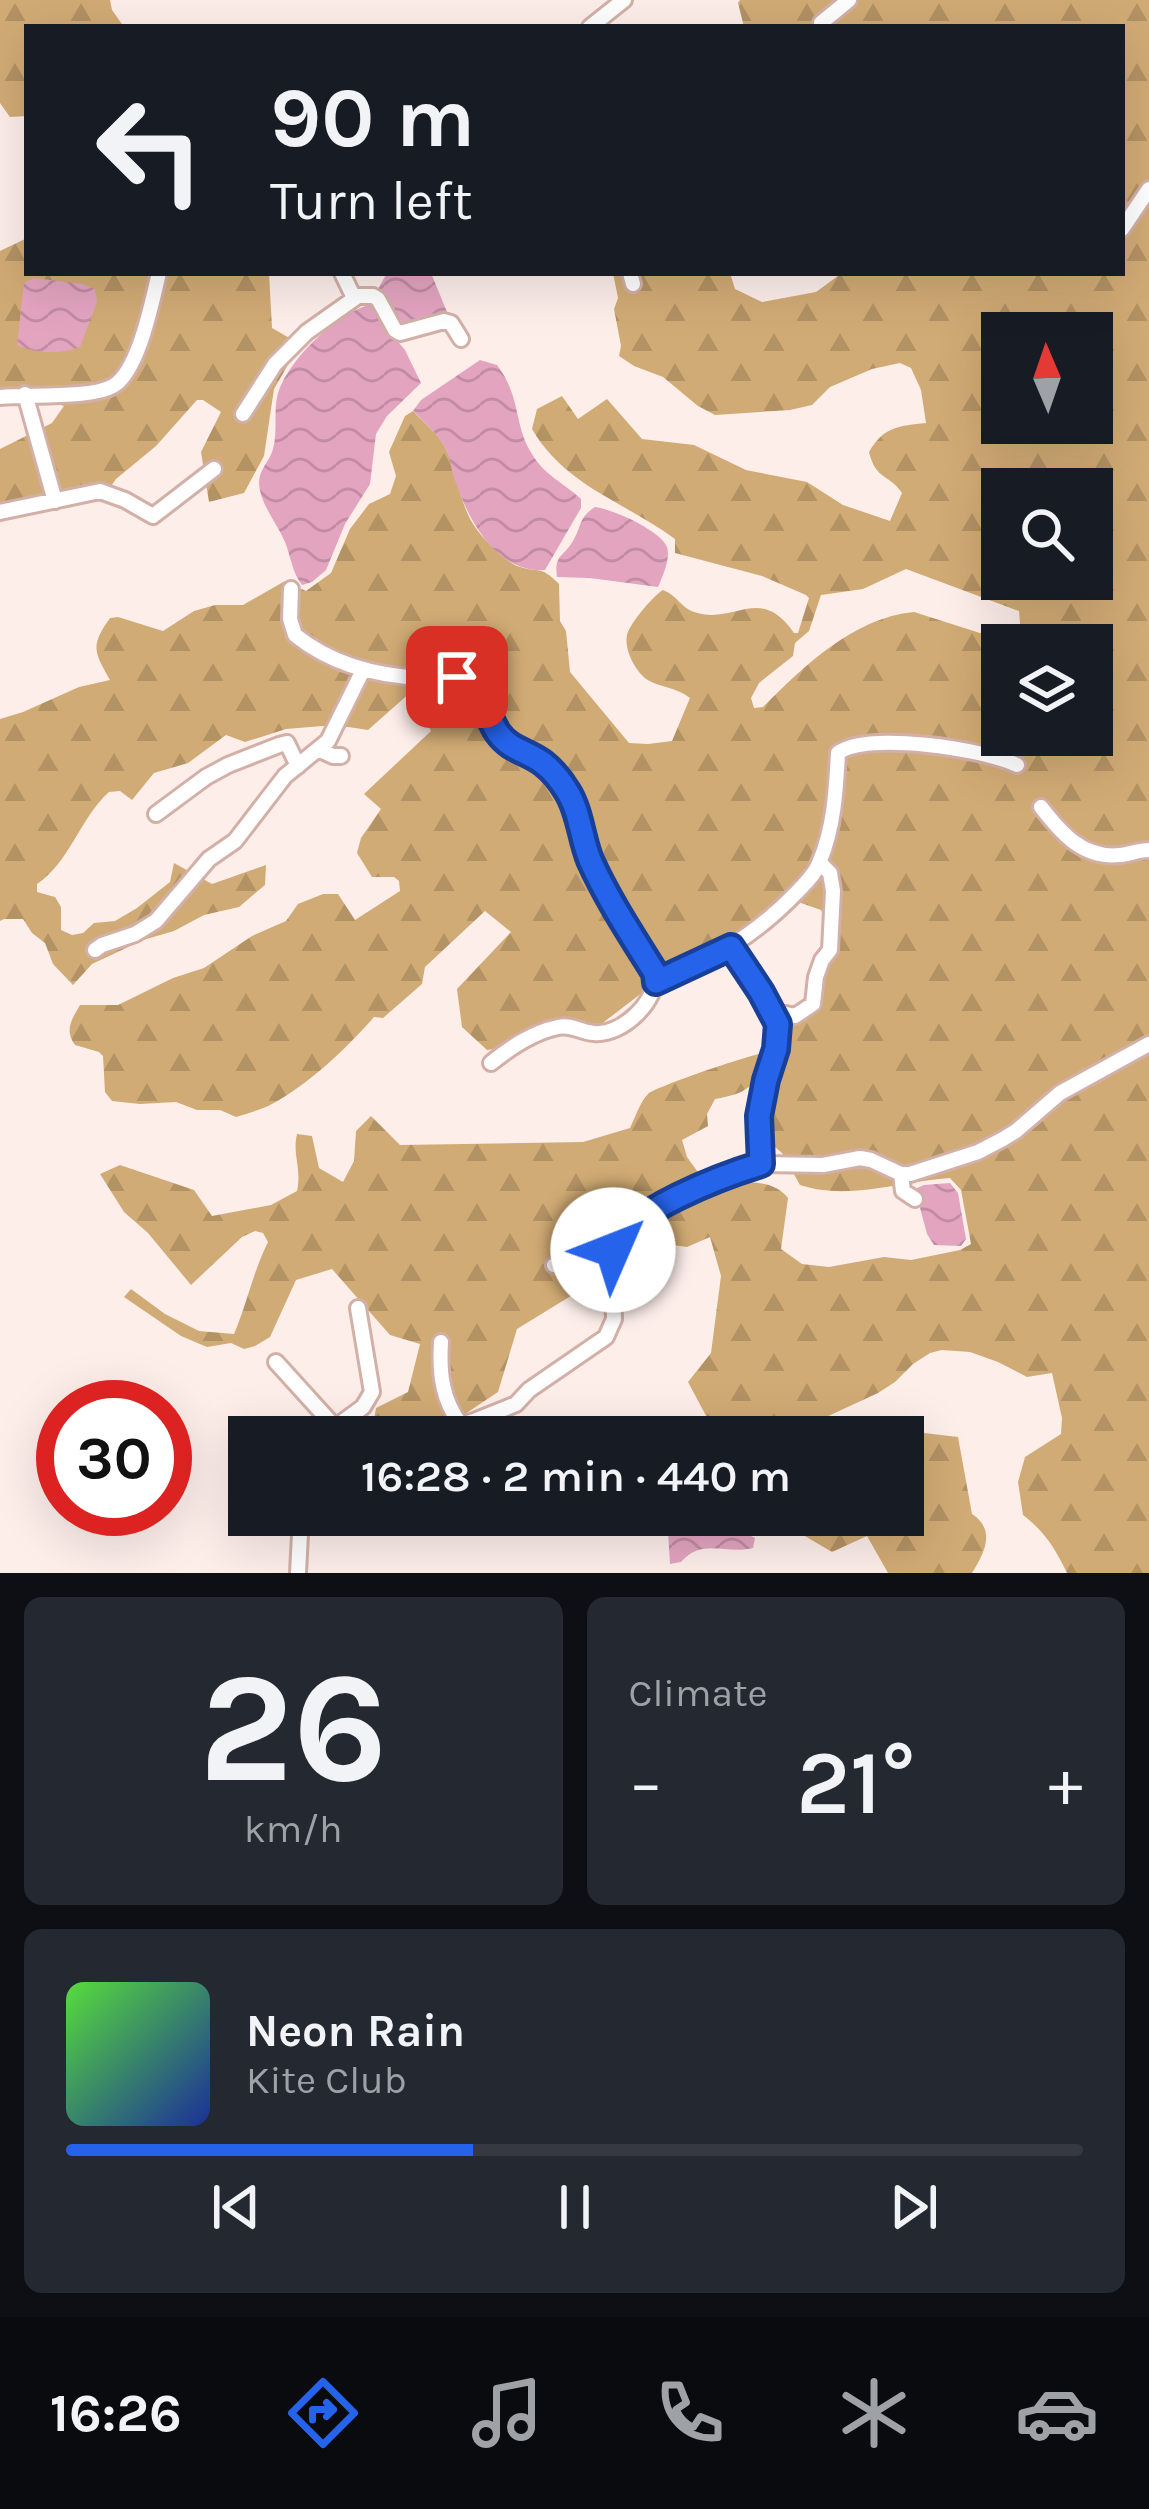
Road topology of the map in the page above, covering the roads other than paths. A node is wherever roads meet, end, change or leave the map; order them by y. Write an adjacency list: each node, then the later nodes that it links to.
1 (624, 0): 4 (street)
2 (849, 0): 3 (street)
3 (821, 23)
4 (594, 24)
5 (1149, 189): 6 (street)
6 (1125, 225)
7 (158, 276): 11 (street)
8 (344, 276): 9 (street)
9 (355, 298): 10 (street); 13 (street)
10 (461, 339)
11 (26, 394): 12 (street); 15 (street)
12 (0, 397)
13 (243, 414)
14 (214, 469): 15 (street)
15 (55, 501): 16 (street)
16 (0, 512)
17 (291, 589): 18 (street)
18 (363, 670): 19 (street); 29 (street)
19 (320, 750): 20 (street); 22 (street)
20 (341, 756)
21 (1016, 765): 26 (street)
22 (298, 766): 24 (street); 28 (street)
23 (1042, 807): 25 (street)
24 (156, 814)
25 (1149, 850)
26 (820, 863): 27 (street); 30 (street)
27 (731, 947): 29 (street); 30 (street)
28 (95, 950)
29 (656, 982): 32 (street)
30 (776, 1018): 33 (street)
31 (1149, 1044): 34 (street)
32 (491, 1063)
33 (761, 1164): 34 (street); 36 (street)
34 (901, 1174): 35 (street)
35 (915, 1199)
36 (615, 1242): 37 (street); 44 (street)
37 (554, 1265)
38 (358, 1308): 42 (street)
39 (441, 1342): 43 (street)
40 (275, 1362): 41 (street)
41 (318, 1416)
42 (350, 1416)
43 (455, 1416)
44 (486, 1416)
45 (300, 1536): 46 (street)
46 (298, 1573)

